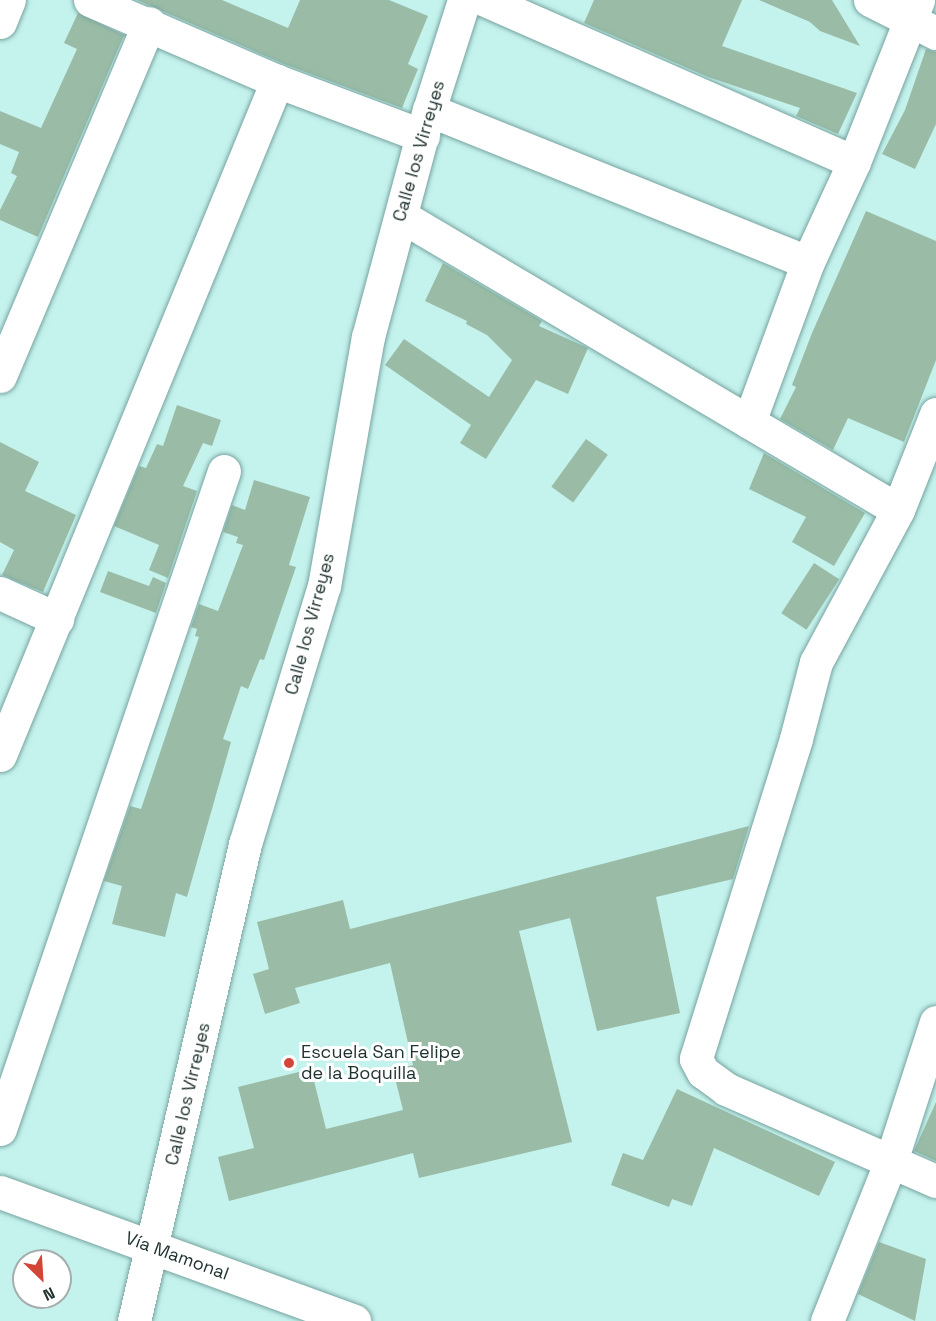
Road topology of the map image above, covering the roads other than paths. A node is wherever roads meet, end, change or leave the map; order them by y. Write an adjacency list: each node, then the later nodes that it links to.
1 (9, 0): 6 (street)
2 (90, 0): 7 (street)
3 (870, 0): 5 (street)
4 (462, 2): 9 (street, Calle los Virreyes); 10 (street)
5 (921, 17): 10 (street)
6 (0, 22)
7 (149, 23): 8 (street); 13 (street)
8 (277, 81): 9 (street); 19 (street)
9 (426, 123): 11 (street, Calle los Virreyes); 12 (street)
10 (854, 162): 12 (street)
11 (401, 216): 15 (street); 26 (street, Calle los Virreyes)
12 (808, 262): 15 (street)
13 (0, 376)
14 (936, 414): 17 (street)
15 (749, 422): 17 (street)
16 (224, 471): 22 (street)
17 (898, 510): 23 (street)
18 (0, 593): 19 (street)
19 (57, 619): 20 (street)
20 (0, 755)
21 (936, 1023): 23 (street)
22 (0, 1129)
23 (891, 1161): 24 (street); 29 (street)
24 (936, 1181)
25 (0, 1192): 26 (street, Vía Mamonal)
26 (153, 1248): 27 (street, Calle los Virreyes); 28 (street, Vía Mamonal)
27 (134, 1321)
28 (354, 1321)
29 (827, 1321)

